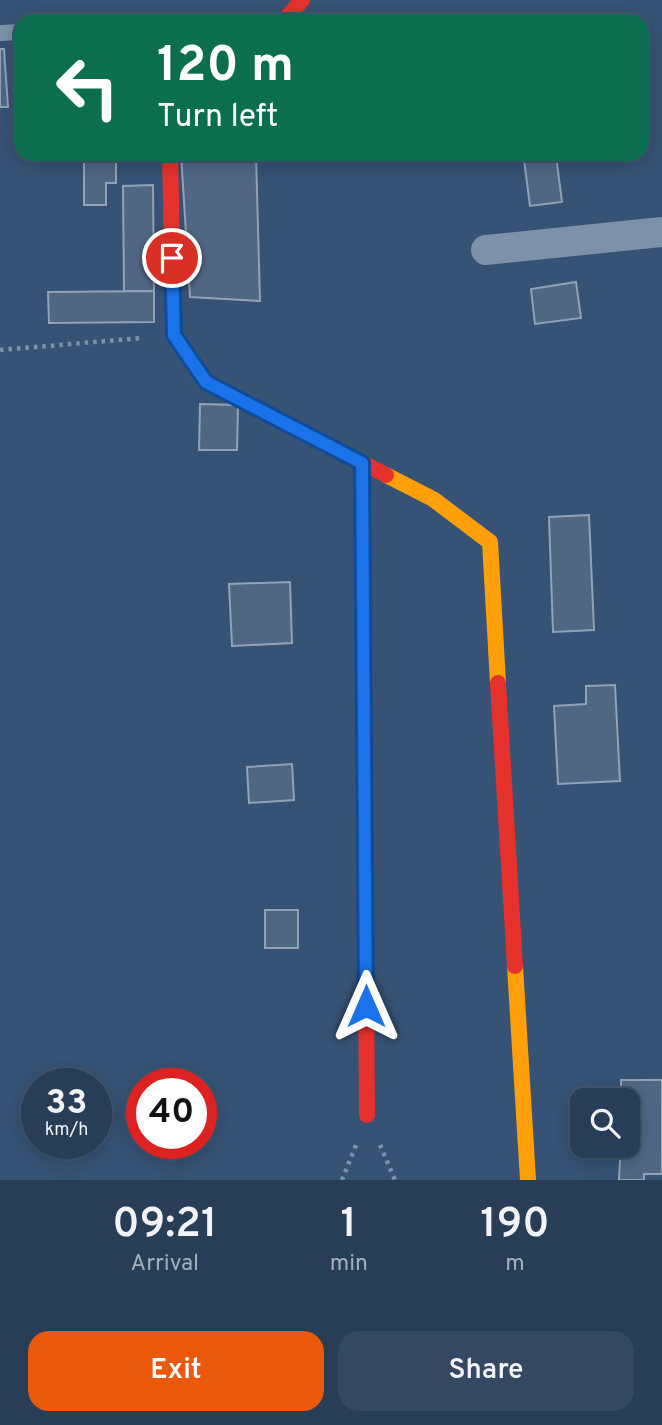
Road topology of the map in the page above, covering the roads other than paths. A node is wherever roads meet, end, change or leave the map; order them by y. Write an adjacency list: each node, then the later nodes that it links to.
1 (302, 0): 2 (street)
2 (290, 14)
3 (170, 161): 6 (street)
4 (662, 232): 5 (street)
5 (486, 250)
6 (362, 463): 7 (street); 8 (street)
7 (367, 1115)
8 (528, 1180)

